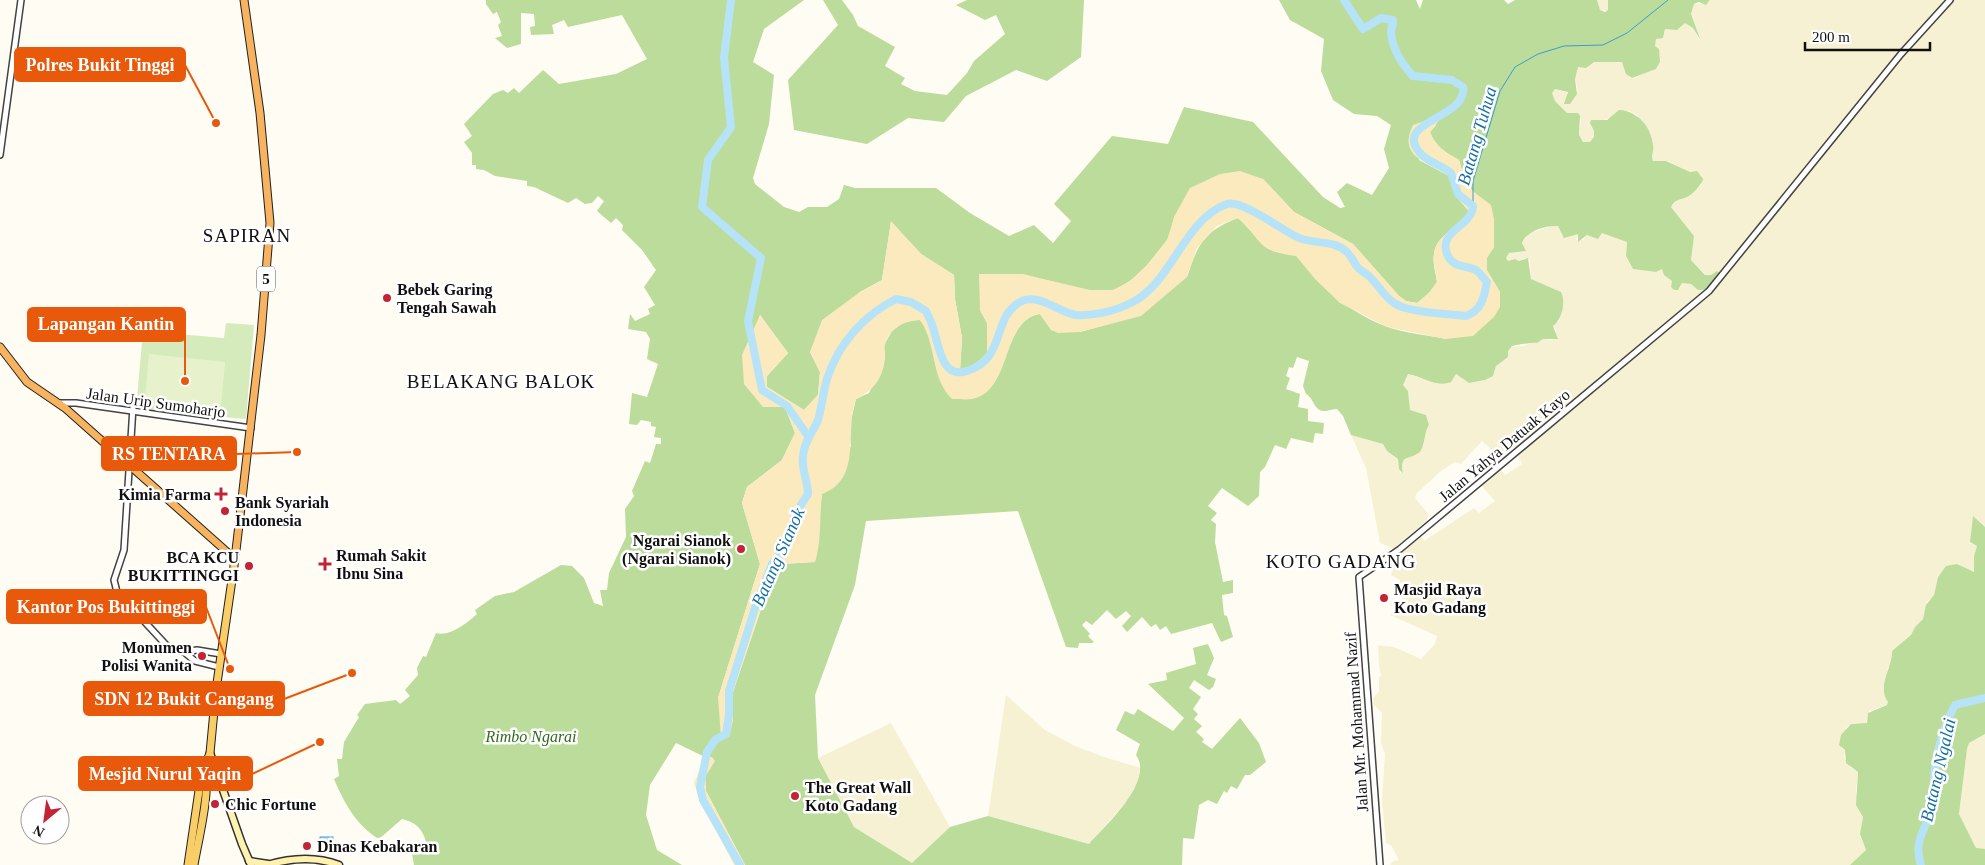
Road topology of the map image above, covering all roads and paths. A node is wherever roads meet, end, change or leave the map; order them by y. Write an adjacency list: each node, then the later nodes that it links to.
1 (21, 0): 4 (street)
2 (244, 0): 8 (highway, 5)
3 (1950, 0): 11 (street, Jalan Yahya Datuak Kayo)
4 (0, 156)
5 (0, 347): 6 (highway)
6 (58, 402): 7 (street, Jalan Urip Sumoharjo); 9 (highway)
7 (133, 410): 8 (street, Jalan Urip Sumoharjo); 9 (street)
8 (250, 428): 10 (highway, 5)
9 (128, 464): 10 (highway); 12 (street)
10 (235, 559): 13 (main road)
11 (1359, 577): 22 (street, Jalan Mr. Mohammad Nazif)
12 (184, 652): 13 (street); 14 (street)
13 (221, 654): 14 (main road)
14 (219, 668): 15 (main road)
15 (210, 752): 16 (main road); 17 (main road)
16 (204, 772): 18 (main road); 19 (main road)
17 (250, 863): 20 (main road)
18 (188, 865)
19 (194, 865)
20 (268, 865): 21 (main road)
21 (339, 865)
22 (1380, 865)

